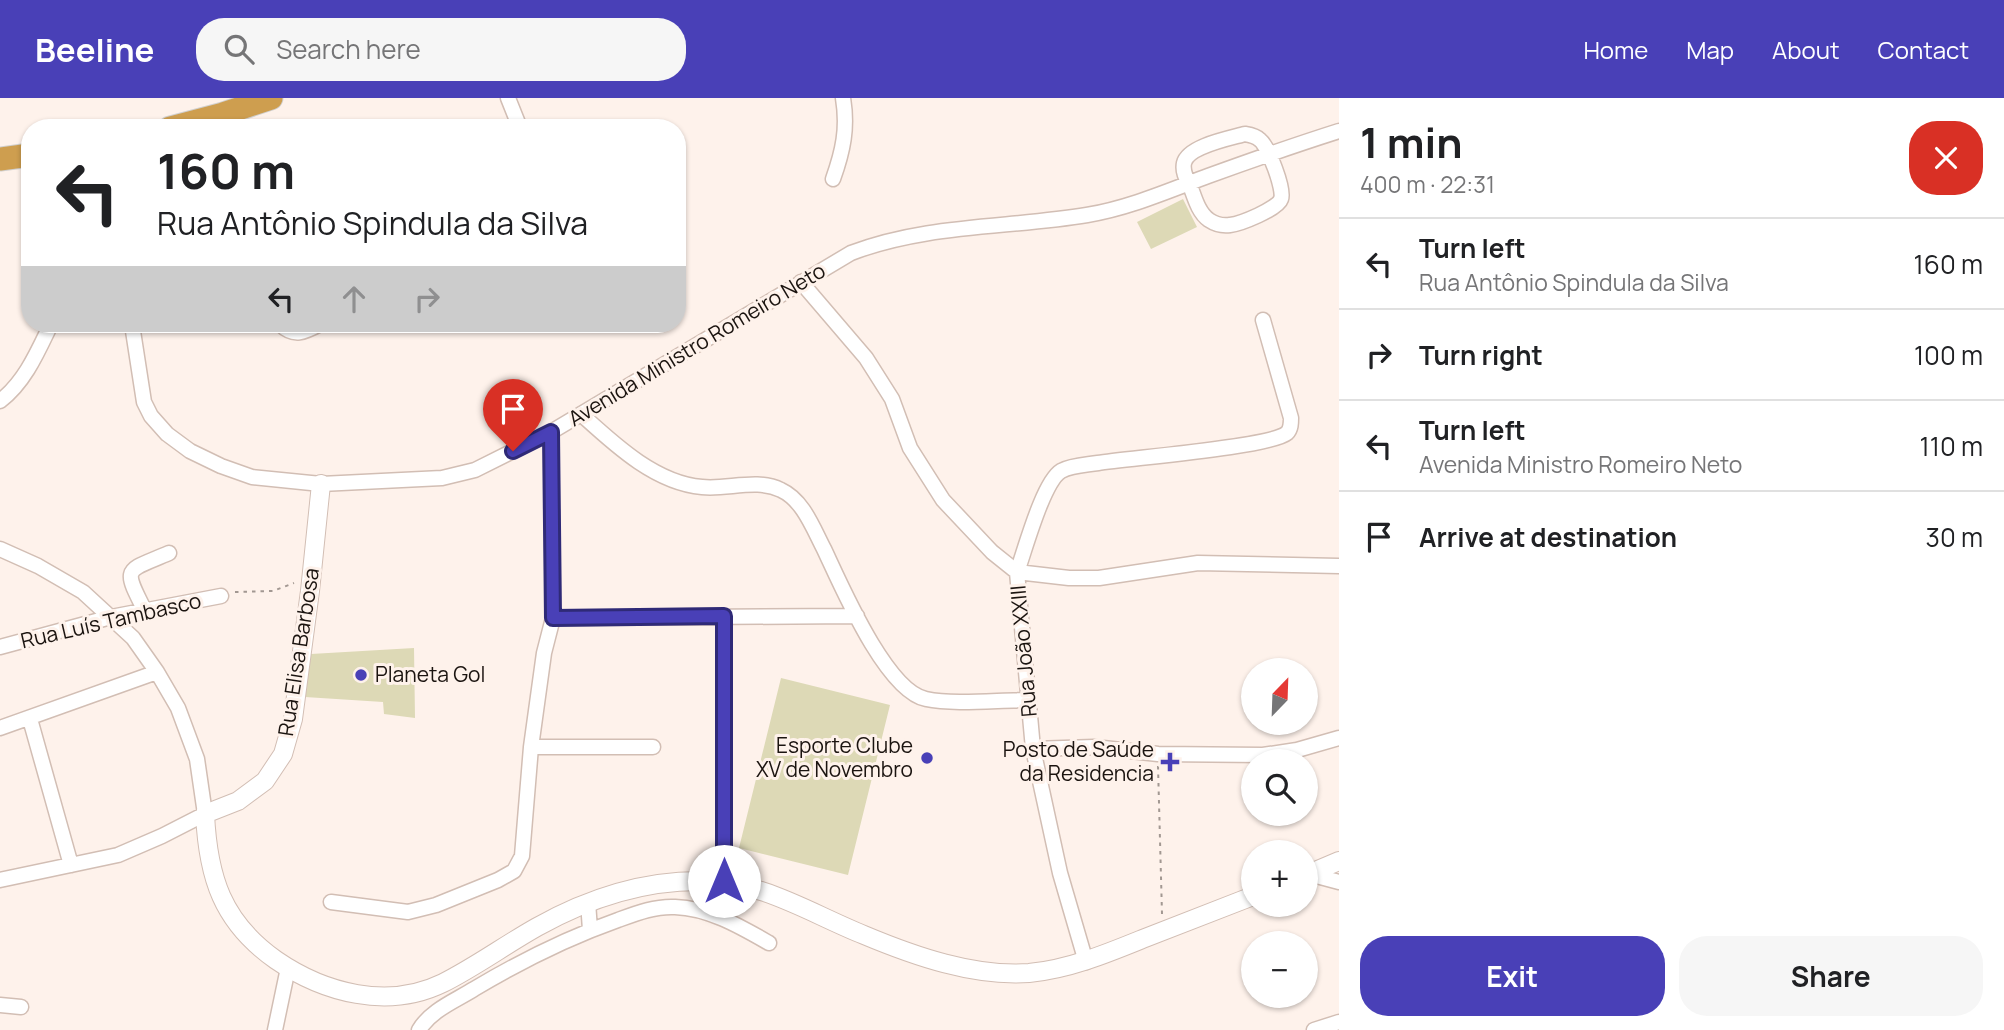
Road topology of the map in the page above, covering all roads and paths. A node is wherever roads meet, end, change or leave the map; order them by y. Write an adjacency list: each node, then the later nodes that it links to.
1 (271, 98): 4 (highway)
2 (508, 98): 5 (street)
3 (843, 98): 10 (street)
4 (204, 119)
5 (516, 119)
6 (1339, 131): 7 (street, Avenida Ministro Romeiro Neto)
7 (1269, 154): 11 (street, Avenida Ministro Romeiro Neto); 11 (street); 11 (street)
8 (21, 156): 9 (highway)
9 (0, 159)
10 (833, 179)
11 (1189, 184): 12 (street, Avenida Ministro Romeiro Neto)
12 (801, 282): 17 (street, Avenida Ministro Romeiro Neto); 23 (street, Rua João XXIII)
13 (1263, 320): 23 (street)
14 (46, 333): 16 (street)
15 (133, 333): 19 (street, Avenida Ministro Romeiro Neto)
16 (0, 401)
17 (580, 414): 18 (street, Avenida Ministro Romeiro Neto); 28 (street)
18 (551, 432): 19 (street, Avenida Ministro Romeiro Neto); 30 (street)
19 (321, 484): 24 (street, Rua Elisa Barbosa)
20 (0, 549): 29 (street)
21 (169, 553): 26 (street)
22 (1339, 565): 23 (street)
23 (1017, 572): 33 (street, Rua João XXIII)
24 (312, 577): 25 (path); 41 (street, Rua Elisa Barbosa)
25 (221, 596): 26 (street, Rua Luís Tambasco)
26 (145, 611): 29 (street, Rua Luís Tambasco)
27 (724, 616): 28 (street); 30 (street); 47 (street)
28 (857, 616): 33 (street)
29 (111, 617): 31 (street, Rua Luís Tambasco); 32 (street)
30 (553, 618): 37 (street)
31 (0, 647)
32 (157, 672): 34 (street); 41 (street)
33 (1027, 700): 39 (street, Rua João XXIII)
34 (30, 719): 35 (street); 43 (street)
35 (0, 728)
36 (1339, 738): 40 (street)
37 (531, 747): 38 (street); 50 (street)
38 (653, 747)
39 (1033, 750): 40 (street); 55 (street, Rua João XXIII)
40 (1158, 754): 53 (path)
41 (205, 814): 43 (street, Rua Elisa Barbosa); 56 (street)
42 (1339, 861): 44 (street)
43 (71, 865): 46 (street, Rua Elisa Barbosa)
44 (1318, 870)
45 (1318, 877): 48 (street)
46 (0, 880)
47 (724, 881): 51 (street); 55 (street)
48 (1339, 882)
49 (1241, 901): 53 (street)
50 (331, 902)
51 (589, 902): 52 (street); 56 (street)
52 (590, 930): 54 (street); 61 (street)
53 (1162, 931): 55 (street)
54 (769, 943)
55 (1086, 962)
56 (288, 968): 60 (street)
57 (0, 1005): 58 (street)
58 (20, 1007)
59 (1339, 1022): 62 (street)
60 (275, 1030)
61 (419, 1030)
62 (1314, 1030)

